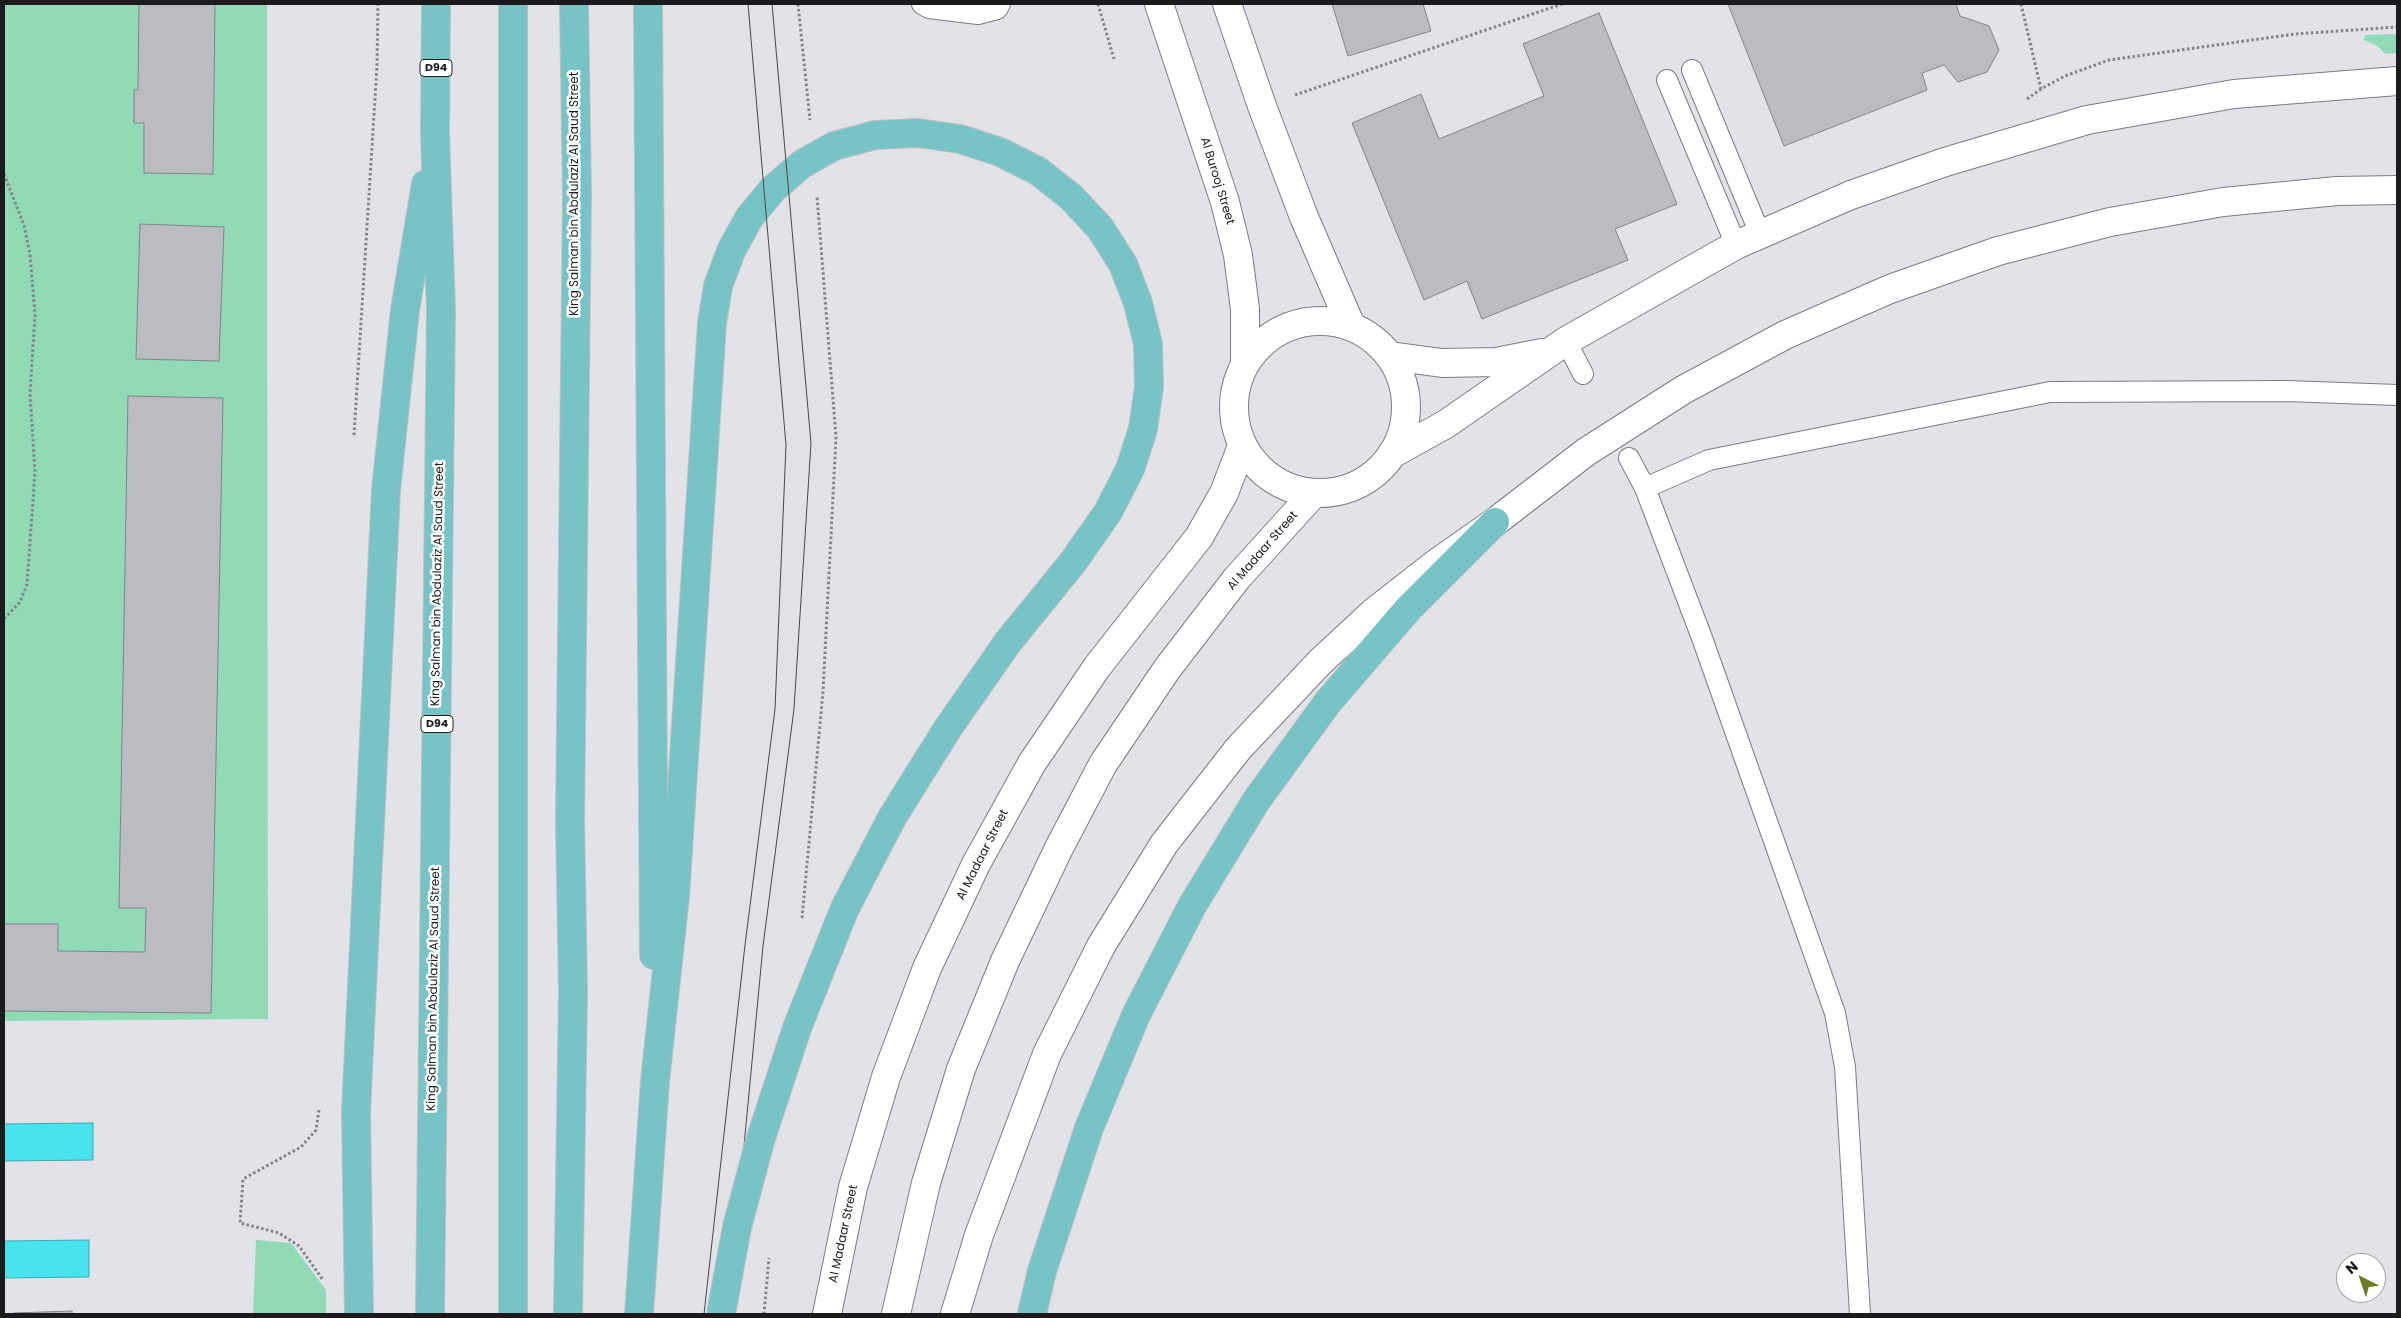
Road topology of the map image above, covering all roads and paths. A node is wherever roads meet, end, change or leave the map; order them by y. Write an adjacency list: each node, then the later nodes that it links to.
1 (378, 4): 33 (path)
2 (436, 4): 22 (main road, King Salman bin Abdulaziz Al Saud Street / D94)
3 (513, 4): 48 (main road)
4 (574, 4): 49 (main road, King Salman bin Abdulaziz Al Saud Street)
5 (648, 4): 42 (main road)
6 (798, 4): 23 (path)
7 (922, 4): 8 (lane)
8 (1000, 4)
9 (1098, 4): 15 (path)
10 (1159, 4): 30 (street, Al Burooj Street)
11 (1227, 4): 21 (street)
12 (1562, 4): 21 (path)
13 (2021, 4): 19 (path)
14 (2397, 26): 19 (path)
15 (1114, 58)
16 (1692, 70): 26 (lane)
17 (1667, 80): 26 (lane)
18 (2397, 81): 26 (street)
19 (2041, 89): 20 (path)
20 (2021, 104)
21 (1262, 106): 27 (street)
22 (435, 133): 46 (main road); 47 (main road, King Salman bin Abdulaziz Al Saud Street / D94)
23 (813, 158): 41 (path); 42 (main road); 51 (main road, bridge)
24 (4, 174): 40 (path)
25 (2397, 190): 39 (street)
26 (1748, 240): 28 (street)
27 (1351, 326): 29 (street); 30 (street)
28 (1557, 346): 29 (street); 31 (lane); 35 (street)
29 (1390, 356): 35 (street)
30 (1245, 364): 34 (street)
31 (1583, 374)
32 (2397, 395): 37 (lane)
33 (354, 445)
34 (1242, 446): 38 (street); 53 (street, Al Madaar Street)
35 (1392, 454): 38 (street)
36 (1629, 458): 37 (lane)
37 (1645, 488): 57 (lane)
38 (1314, 493): 54 (street, Al Madaar Street)
39 (1495, 522): 55 (street); 56 (main road)
40 (4, 619)
41 (802, 919)
42 (655, 1081): 50 (main road)
43 (320, 1104): 45 (path)
44 (770, 1255): 52 (path)
45 (326, 1284)
46 (359, 1314)
47 (430, 1314)
48 (513, 1314)
49 (568, 1314)
50 (639, 1314)
51 (721, 1314)
52 (764, 1314)
53 (827, 1314)
54 (896, 1314)
55 (955, 1314)
56 (1032, 1314)
57 (1860, 1314)

